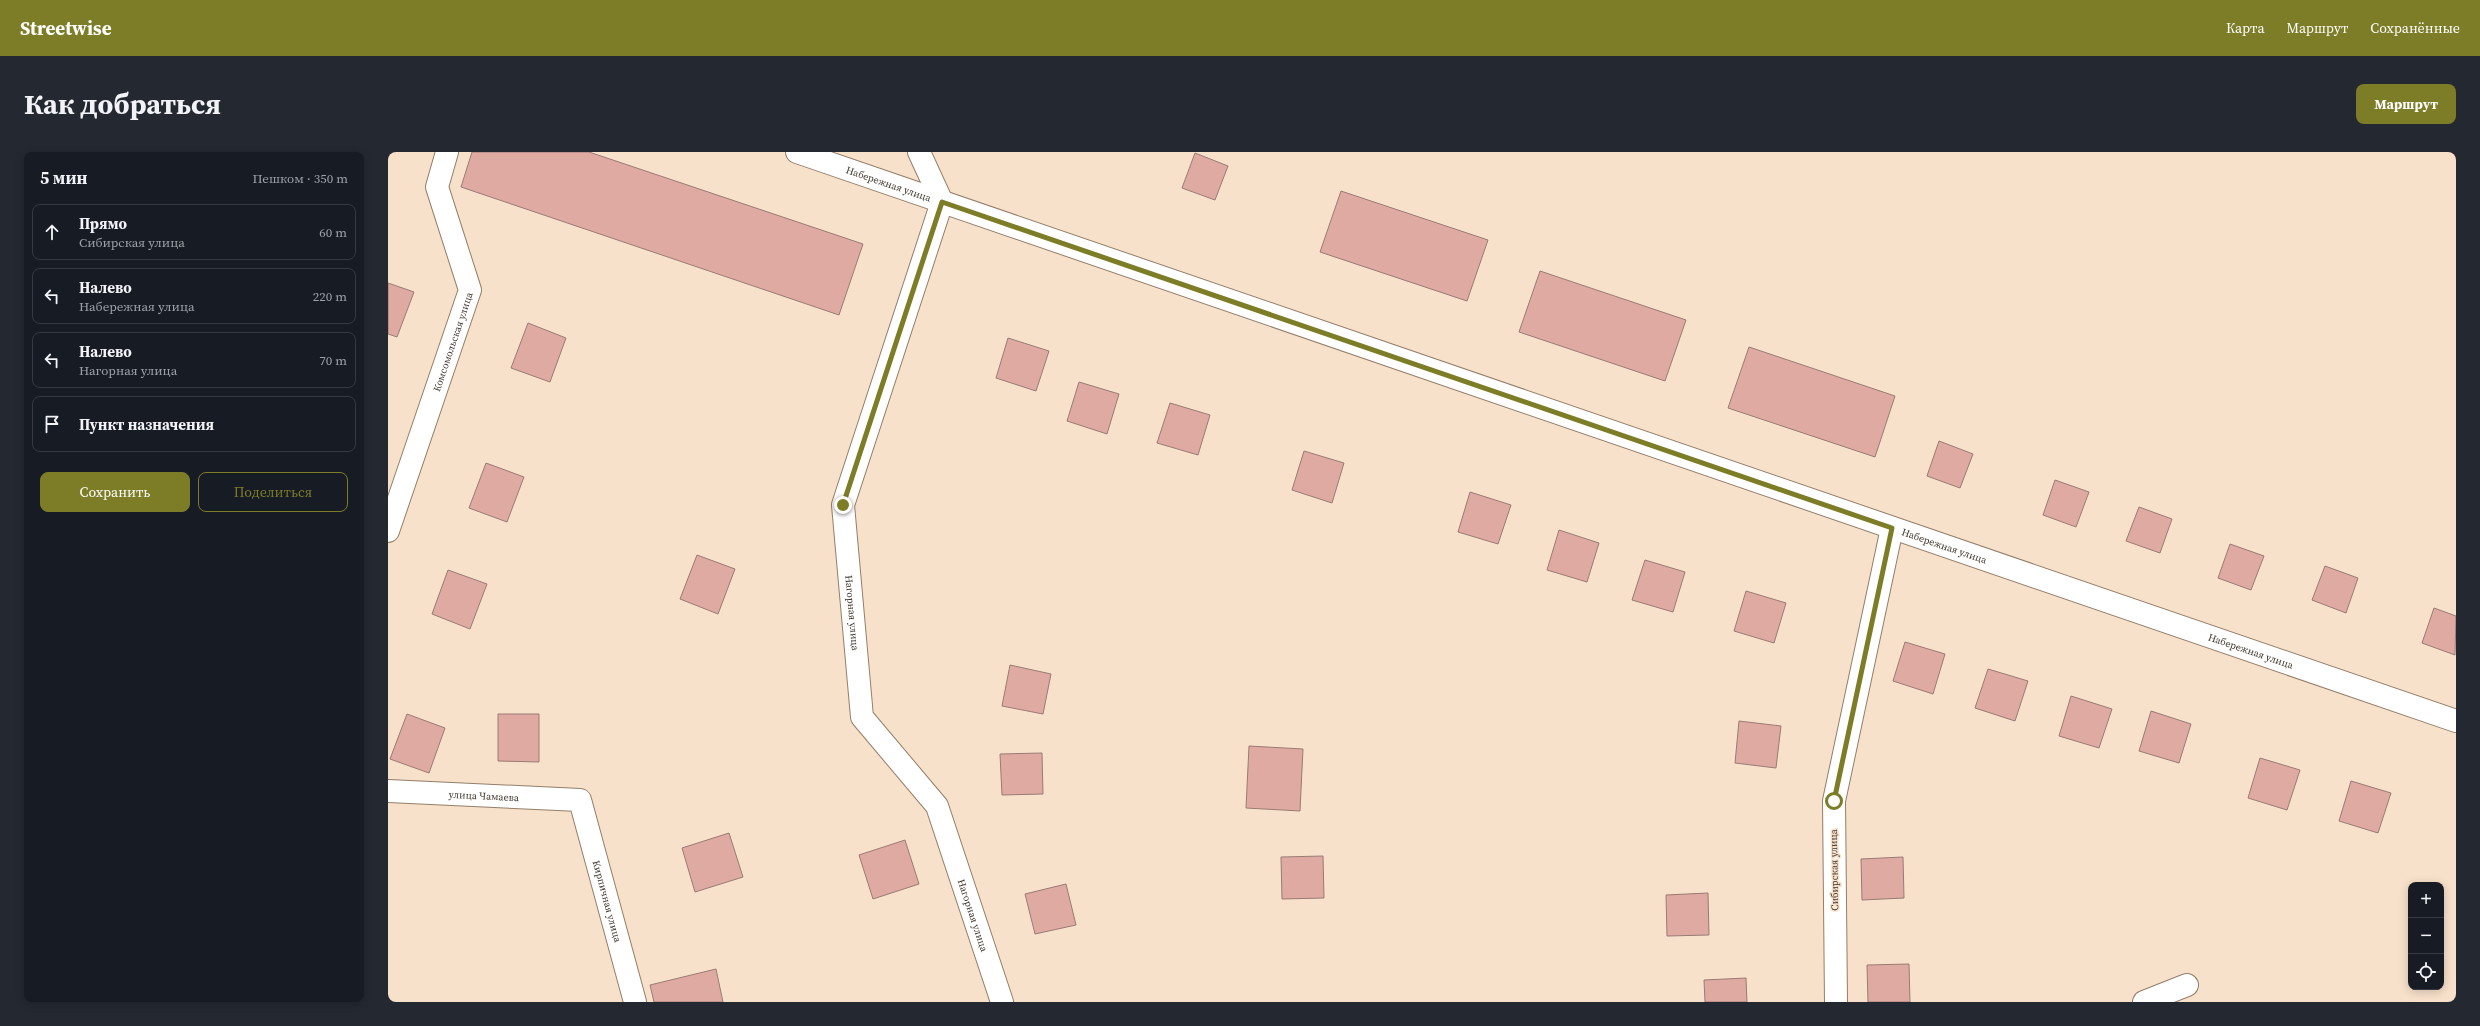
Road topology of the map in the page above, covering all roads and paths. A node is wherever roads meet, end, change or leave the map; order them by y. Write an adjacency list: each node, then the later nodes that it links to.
1 (447, 152): 6 (street, Комсомольская улица)
2 (797, 152): 4 (street, Набережная улица)
3 (919, 152): 4 (street)
4 (942, 202): 5 (street, Набережная улица); 12 (street, Нагорная улица)
5 (1892, 528): 7 (street, Набережная улица); 13 (street, Сибирская улица)
6 (388, 531)
7 (2456, 721)
8 (388, 791): 9 (street, улица Чамаева)
9 (580, 800): 11 (street, Кирпичная улица)
10 (2187, 985): 14 (street)
11 (635, 1002)
12 (1002, 1002)
13 (1836, 1002)
14 (2144, 1002)

